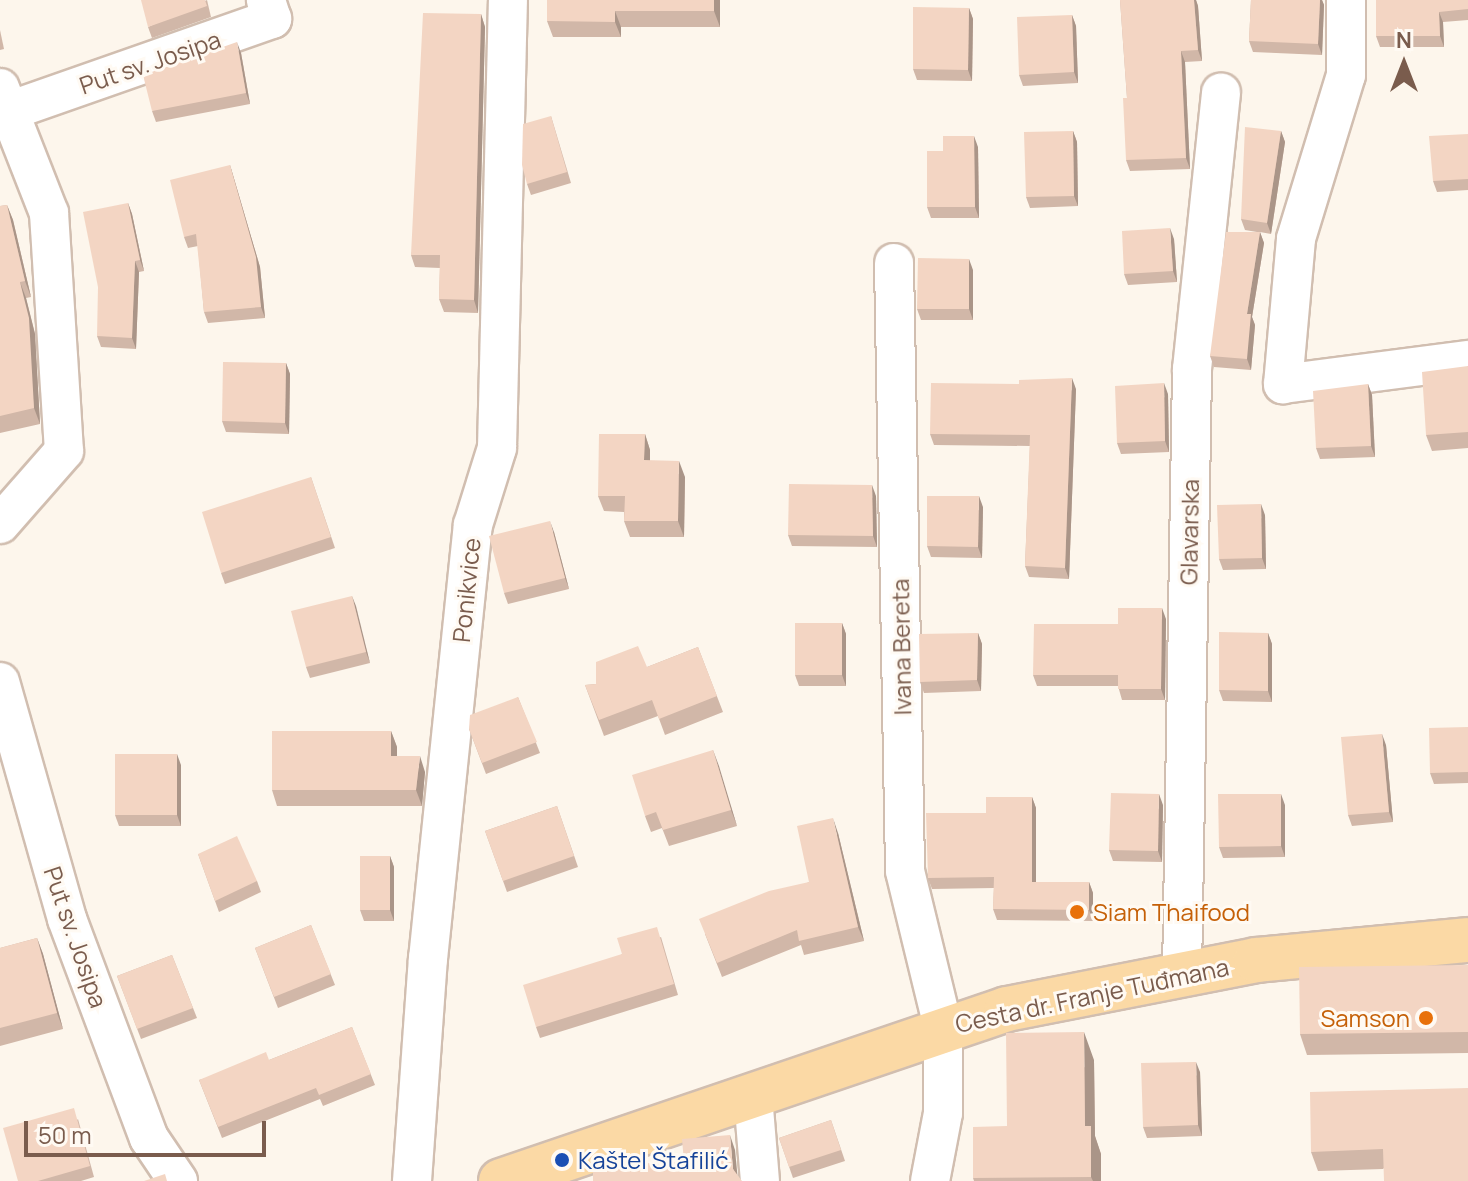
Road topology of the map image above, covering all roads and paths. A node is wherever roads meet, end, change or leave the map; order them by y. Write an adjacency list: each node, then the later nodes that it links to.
1 (266, 0): 5 (street, Put sv. Josipa)
2 (508, 0): 15 (street, Ponikvice)
3 (1346, 0): 7 (street)
4 (1221, 93): 11 (street, Glavarska)
5 (4, 100): 8 (street, Put sv. Josipa)
6 (894, 263): 12 (street, Ivana Bereta)
7 (1468, 360)
8 (0, 524)
9 (0, 682): 14 (street, Put sv. Josipa)
10 (1468, 940): 11 (main road, Cesta dr. Franje Tuđmana)
11 (1182, 974): 12 (main road, Cesta dr. Franje Tuđmana)
12 (943, 1027): 13 (main road, Cesta dr. Franje Tuđmana); 18 (street, Ivana Bereta)
13 (753, 1096): 16 (main road, Cesta dr. Franje Tuđmana); 17 (street)
14 (178, 1181)
15 (412, 1181)
16 (501, 1181)
17 (760, 1181)
18 (930, 1181)

